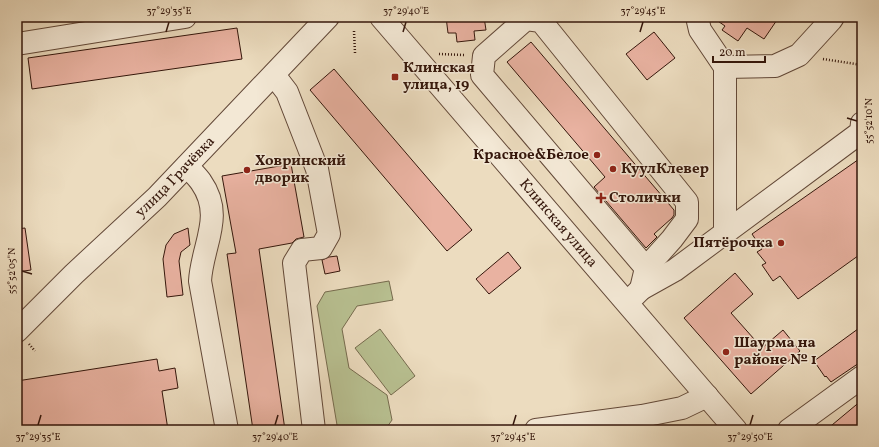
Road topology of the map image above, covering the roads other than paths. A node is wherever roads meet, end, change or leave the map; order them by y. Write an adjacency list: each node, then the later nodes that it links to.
1 (185, 17): 6 (street)
2 (328, 17): 8 (street, улица Грачёвка)
3 (381, 17): 12 (street, Клинская улица)
4 (697, 17): 7 (street)
5 (833, 17): 7 (street)
6 (17, 44)
7 (725, 67): 11 (street)
8 (274, 75): 10 (street, улица Грачёвка); 17 (street)
9 (862, 129): 11 (street)
10 (187, 166): 13 (street, улица Грачёвка); 16 (street)
11 (725, 232): 12 (street)
12 (638, 287): 12 (street); 15 (street, Клинская улица)
13 (17, 331)
14 (862, 377): 20 (street)
15 (707, 396): 18 (street); 19 (street, Клинская улица)
16 (227, 430)
17 (314, 430)
18 (536, 430)
19 (736, 430)
20 (789, 430)

